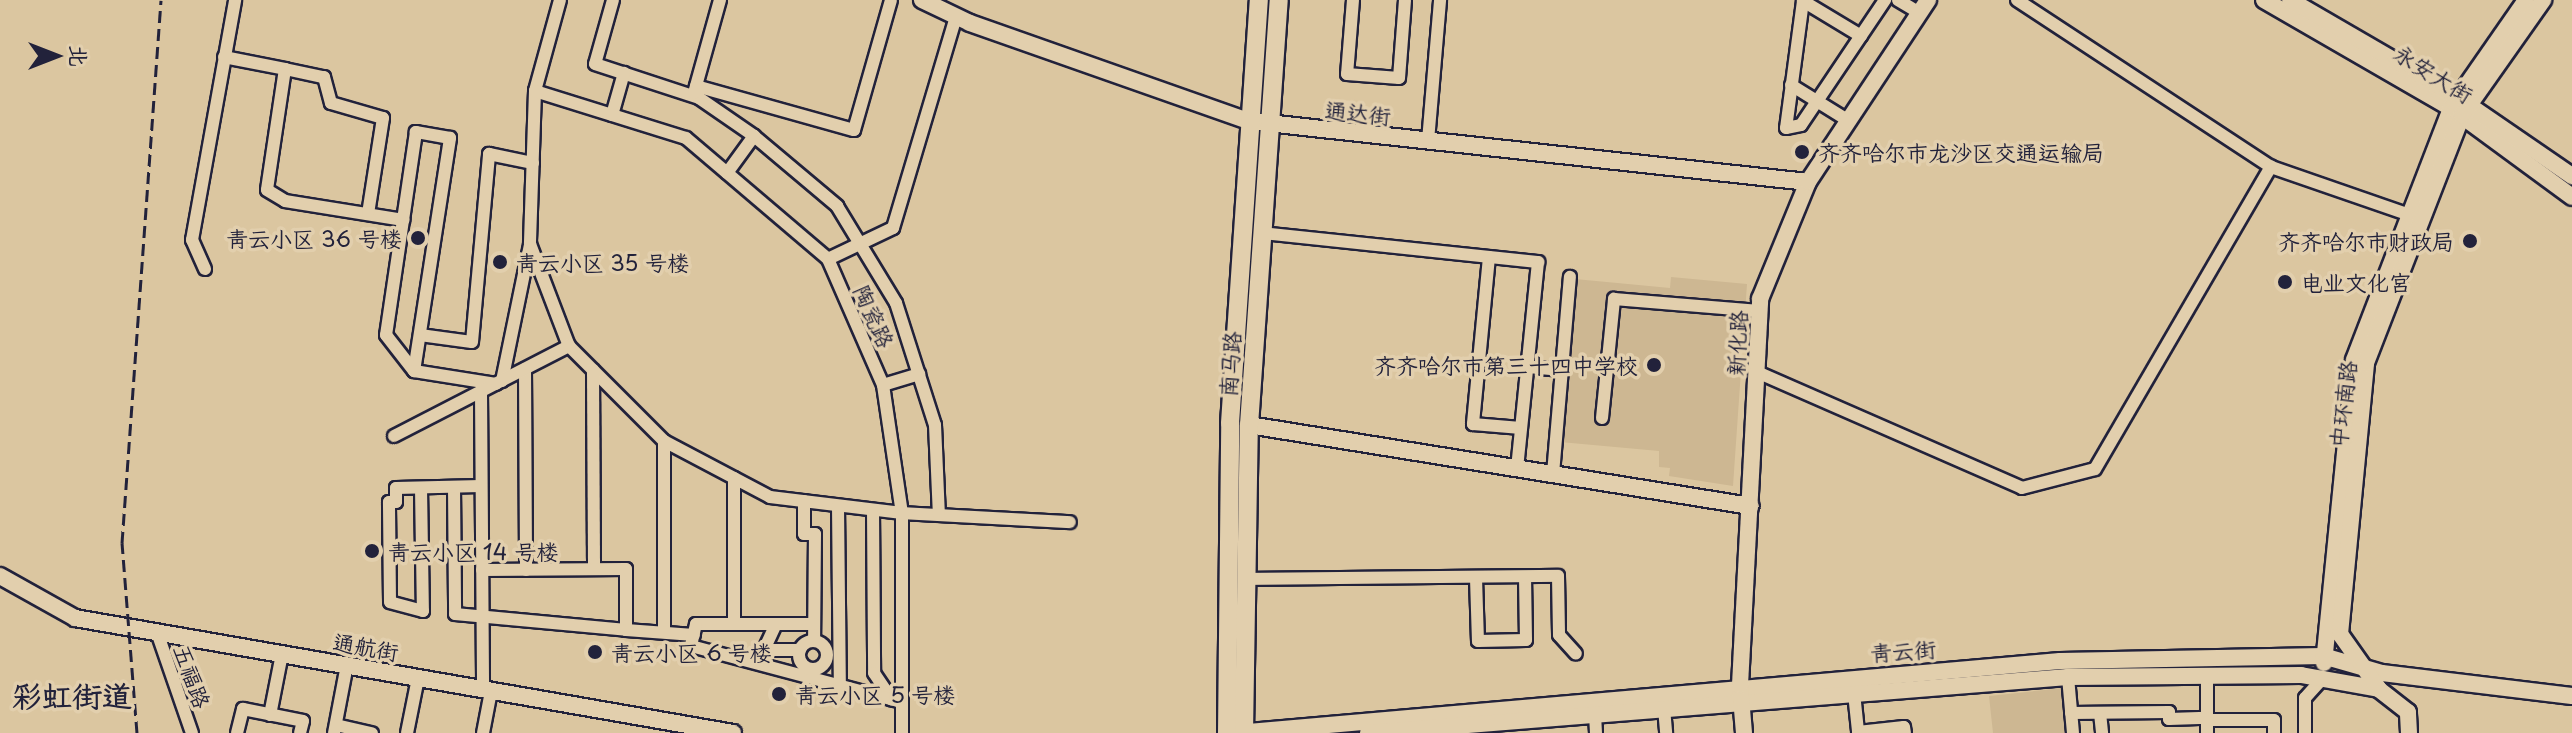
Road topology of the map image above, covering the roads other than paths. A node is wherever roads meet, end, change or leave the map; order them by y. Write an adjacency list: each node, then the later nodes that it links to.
1 (235, 0): 23 (street)
2 (560, 0): 27 (street)
3 (613, 0): 25 (street)
4 (720, 0): 28 (street)
5 (891, 0): 28 (street)
6 (922, 0): 21 (main road, 通达街)
7 (1259, 0): 32 (main road, 南马路)
8 (1279, 0): 34 (main road, 南马路)
9 (1353, 0): 10 (street)
10 (1405, 0)
11 (1440, 0): 36 (street)
12 (1885, 0): 22 (street)
13 (1898, 0): 19 (street)
14 (2017, 0): 38 (street)
15 (2264, 0): 20 (main road, 永安大街)
16 (2290, 0): 20 (main road, 永安大街)
17 (2526, 0): 30 (main road, 中环南路)
18 (2543, 0): 30 (main road, 中环南路)
19 (1924, 7): 33 (main road, 新化路)
20 (2309, 11): 30 (main road, 永安大街)
21 (956, 16): 32 (main road, 通达街); 48 (street)
22 (1861, 36): 26 (street); 29 (street)
23 (224, 57): 24 (street); 51 (street)
24 (285, 69): 43 (street); 43 (street)
25 (624, 73): 28 (street); 31 (street)
26 (1791, 85): 29 (street); 29 (street)
27 (535, 91): 31 (street, 陶瓷路); 37 (street)
28 (695, 91): 35 (street)
29 (1817, 101): 33 (street)
30 (2460, 106): 40 (main road, 永安大街); 42 (main road, 永安大街); 44 (main road, 中环南路)
31 (612, 115): 39 (street, 陶瓷路)
32 (1249, 121): 34 (main road, 通达街); 129 (main road, 南马路)
33 (1849, 121): 41 (main road, 新化路)
34 (1270, 124): 36 (main road, 通达街); 46 (main road, 南马路)
35 (754, 136): 39 (street); 48 (street)
36 (1428, 141): 41 (main road, 通达街)
37 (533, 163): 47 (street); 54 (street)
38 (2271, 167): 44 (street); 61 (street)
39 (727, 173): 50 (street, 陶瓷路)
40 (2572, 176)
41 (1808, 182): 53 (main road, 新化路)
42 (2572, 197)
43 (368, 214): 45 (street)
44 (2415, 217): 103 (main road, 中环南路); 105 (main road, 中环南路)
45 (403, 220): 54 (street); 60 (street)
46 (1262, 233): 49 (street); 67 (main road, 南马路)
47 (530, 244): 55 (street); 63 (street)
48 (861, 246): 50 (street); 62 (street)
49 (1489, 257): 56 (street); 68 (street)
50 (828, 259): 64 (street, 陶瓷路)
51 (205, 269)
52 (1570, 277): 59 (street)
53 (1760, 311): 61 (main road, 新化路); 66 (street)
54 (420, 335): 60 (street)
55 (569, 346): 57 (street); 58 (street)
56 (1528, 367): 59 (street); 68 (street)
57 (525, 369): 63 (street); 86 (street)
58 (593, 370): 70 (street); 84 (street)
59 (1562, 370): 72 (street)
60 (414, 371): 63 (street)
61 (1757, 372): 79 (main road, 新化路)
62 (919, 374): 64 (street); 82 (street)
63 (499, 383): 65 (street)
64 (883, 385): 81 (street, 陶瓷路)
65 (481, 392): 69 (street); 74 (street)
66 (1602, 418)
67 (1249, 425): 71 (main road); 90 (main road, 南马路)
68 (1521, 428): 71 (street)
69 (394, 436)
70 (664, 441): 73 (street); 96 (street)
71 (1517, 468): 72 (main road)
72 (1553, 474): 79 (main road)
73 (734, 478): 77 (street); 92 (street)
74 (481, 486): 75 (street); 85 (street)
75 (454, 487): 76 (street); 91 (street)
76 (421, 488): 76 (street)
77 (804, 501): 78 (street); 94 (street)
78 (838, 506): 80 (street); 111 (street)
79 (1750, 506): 114 (main road, 新化路)
80 (873, 510): 81 (street); 117 (street)
81 (902, 513): 82 (street); 117 (street, 陶瓷路)
82 (939, 515): 83 (street)
83 (1070, 522)
84 (594, 569): 86 (street); 95 (street)
85 (482, 570): 86 (street); 91 (street)
86 (526, 570)
87 (0, 576): 97 (main road, 通航街)
88 (1525, 577): 89 (street); 89 (street); 102 (street)
89 (1476, 578): 90 (street)
90 (1246, 579): 129 (main road, 南马路)
91 (482, 619): 95 (street); 113 (street)
92 (734, 624): 93 (street); 98 (street)
93 (776, 624): 94 (street); 100 (street)
94 (814, 624): 99 (street)
95 (626, 630): 96 (street)
96 (664, 631): 98 (street)
97 (157, 632): 101 (main road, 通航街); 131 (street, 五福路)
98 (694, 635): 111 (street)
99 (814, 641): 100 (street); 106 (street)
100 (800, 650): 106 (street)
101 (282, 654): 104 (main road, 通航街); 122 (street)
102 (1576, 654)
103 (2323, 656): 105 (main road, 青云街); 109 (main road, 中环南路); 114 (main road, 青云街)
104 (347, 665): 110 (main road, 通航街); 127 (street)
105 (2363, 666): 112 (main road, 中环南路); 116 (main road, 青云街)
106 (815, 670): 111 (street)
107 (2207, 676): 108 (main road, 青云街); 109 (main road, 青云街); 124 (street)
108 (2068, 677): 115 (main road, 青云街); 119 (street)
109 (2324, 677): 112 (main road, 青云街); 148 (street)
110 (418, 678): 113 (main road, 通航街); 135 (street)
111 (840, 684): 117 (street)
112 (2379, 689): 149 (main road, 中环南路)
113 (487, 690): 136 (street); 137 (main road, 通航街)
114 (1740, 693): 115 (main road, 青云街); 118 (main road, 青云街); 129 (main road, 青云街); 142 (main road, 新化路)
115 (1854, 693): 130 (street)
116 (2572, 696)
117 (897, 701): 138 (street, 陶瓷路)
118 (1664, 708): 121 (main road, 青云街); 141 (street)
119 (2071, 713): 120 (street); 144 (street)
120 (2100, 713): 123 (street); 145 (street)
121 (1595, 714): 125 (main road, 青云街); 140 (street)
122 (270, 715): 132 (street); 133 (street)
123 (2169, 719): 124 (street); 146 (street)
124 (2207, 724): 126 (street)
125 (1523, 726): 128 (main road, 青云街)
126 (2238, 727): 147 (street)
127 (335, 729): 134 (street)
128 (1420, 731): 139 (main road, 青云街)
129 (1238, 732)
130 (1858, 732): 143 (street)
131 (192, 733)
132 (237, 733)
133 (300, 733)
134 (372, 733)
135 (407, 733)
136 (483, 733)
137 (733, 733)
138 (902, 733)
139 (1368, 733)
140 (1596, 733)
141 (1666, 733)
142 (1744, 733)
143 (1905, 733)
144 (2073, 733)
145 (2102, 733)
146 (2169, 733)
147 (2274, 733)
148 (2305, 733)
149 (2409, 733)

